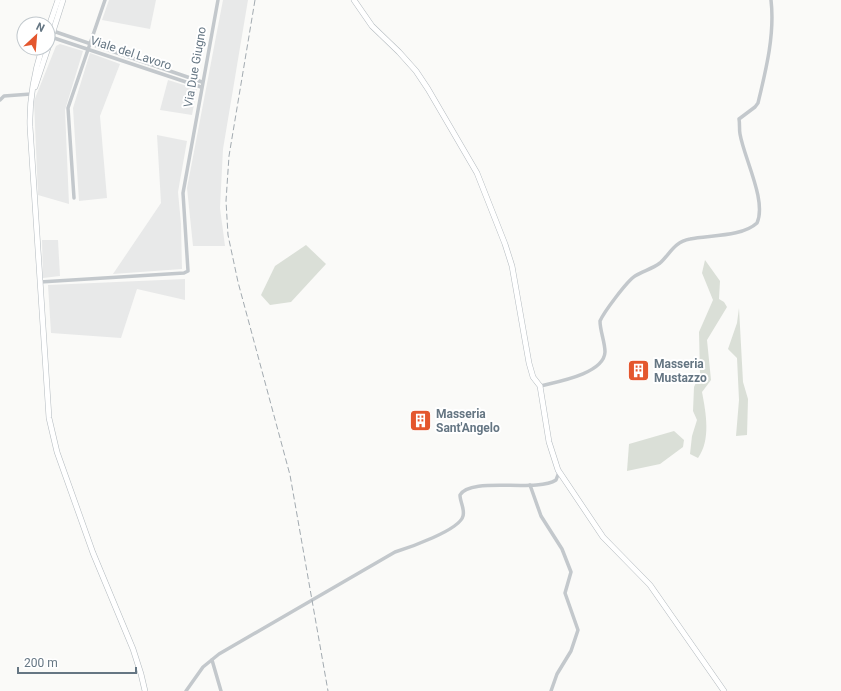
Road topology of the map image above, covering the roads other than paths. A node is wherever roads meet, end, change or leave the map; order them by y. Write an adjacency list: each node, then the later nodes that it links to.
1 (58, 0): 7 (main road); 8 (street)
2 (63, 0): 9 (main road)
3 (105, 0): 12 (street)
4 (218, 0): 18 (street, Via Due Giugno)
5 (354, 0): 26 (main road)
6 (772, 0): 26 (street)
7 (52, 16)
8 (54, 16)
9 (56, 25)
10 (56, 34): 12 (street)
11 (56, 35): 13 (street, Viale del Lavoro)
12 (90, 43): 13 (street); 18 (street)
13 (88, 49): 19 (street, Viale del Lavoro); 24 (street)
14 (39, 56): 20 (main road)
15 (45, 56): 17 (street)
16 (45, 56): 17 (main road)
17 (43, 61): 23 (main road)
18 (202, 82): 19 (street, Via Due Giugno)
19 (202, 87): 25 (street, Via Due Giugno)
20 (31, 94): 21 (street); 23 (main road)
21 (2, 95): 22 (street)
22 (0, 100)
23 (29, 104): 25 (main road)
24 (74, 198)
25 (40, 282): 30 (main road)
26 (540, 386): 27 (main road)
27 (559, 472): 28 (street); 34 (main road)
28 (530, 485): 29 (street); 33 (street)
29 (212, 660): 31 (street); 32 (street)
30 (145, 691)
31 (186, 691)
32 (221, 691)
33 (551, 691)
34 (724, 691)

